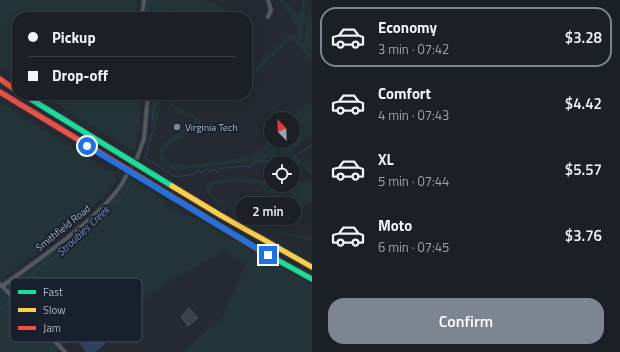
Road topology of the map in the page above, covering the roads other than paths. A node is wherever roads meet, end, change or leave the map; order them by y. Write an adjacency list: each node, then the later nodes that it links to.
1 (144, 0): 3 (street)
2 (268, 0): 4 (street)
3 (143, 12)
4 (268, 17)
5 (0, 79): 6 (highway)
6 (12, 87)
7 (0, 92): 8 (highway)
8 (12, 99)
9 (13, 100): 17 (highway)
10 (32, 100): 14 (highway)
11 (148, 100): 12 (street)
12 (137, 158)
13 (126, 176): 16 (street, Smithfield Road)
14 (312, 267)
15 (10, 278): 18 (street, Smithfield Road)
16 (10, 278)
17 (312, 279)
18 (1, 285): 19 (street)
19 (10, 294)
20 (55, 342): 21 (street)
21 (65, 352)

